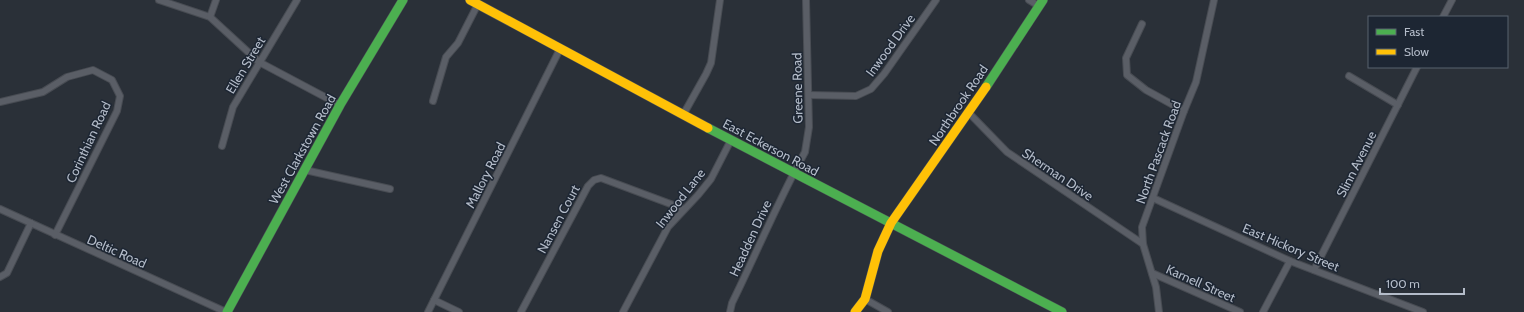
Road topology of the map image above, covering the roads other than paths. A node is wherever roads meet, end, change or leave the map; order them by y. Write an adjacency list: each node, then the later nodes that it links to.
1 (159, 0): 14 (street)
2 (216, 0): 14 (street)
3 (297, 0): 17 (street, Ellen Street)
4 (403, 0): 24 (street, West Clarkstown Road)
5 (720, 0): 27 (street)
6 (806, 0): 20 (street, Greene Road)
7 (936, 0): 20 (street, Inwood Drive)
8 (1029, 0): 12 (street)
9 (1214, 0): 25 (street, North Pascack Road)
10 (1452, 0): 13 (street)
11 (474, 2): 16 (street, East Eckerson Road); 21 (street)
12 (1041, 3): 26 (street, Northbrook Road)
13 (1444, 16)
14 (210, 17): 17 (street)
15 (1142, 24): 25 (street)
16 (560, 49): 27 (street, East Eckerson Road); 45 (street, Mallory Road)
17 (259, 62): 24 (street); 29 (street, Ellen Street)
18 (1416, 68): 23 (street, Slinn Avenue)
19 (1349, 76): 23 (street)
20 (809, 95): 31 (street, Greene Road)
21 (433, 101)
22 (0, 102): 38 (street, Corinthian Road)
23 (1398, 105): 41 (street, Slinn Avenue)
24 (340, 106): 30 (street, West Clarkstown Road)
25 (1184, 111): 33 (street, North Pascack Road)
26 (969, 113): 36 (street, Northbrook Road); 39 (street, Sherman Drive)
27 (683, 115): 28 (street, East Eckerson Road)
28 (731, 140): 31 (street, East Eckerson Road); 34 (street, Inwood Lane)
29 (222, 146)
30 (305, 170): 32 (street); 46 (street, West Clarkstown Road)
31 (793, 174): 36 (street, East Eckerson Road); 51 (street, Headden Drive)
32 (390, 189)
33 (1153, 198): 39 (street, North Pascack Road); 40 (street, East Hickory Street)
34 (684, 209): 49 (street, Nansen Court); 50 (street, Inwood Lane)
35 (0, 210): 37 (street, Deltic Road)
36 (891, 223): 44 (street, Northbrook Road); 54 (street, East Eckerson Road)
37 (31, 224): 38 (street, Deltic Road); 43 (street)
38 (55, 235): 46 (street, Deltic Road)
39 (1143, 244): 42 (street, North Pascack Road)
40 (1290, 260): 41 (street, East Hickory Street); 57 (street)
41 (1314, 270): 58 (street, East Hickory Street)
42 (1152, 273): 55 (street, North Pascack Road); 56 (street, Karnell Street)
43 (0, 277)
44 (865, 299): 52 (street); 53 (street)
45 (434, 300): 47 (street, Mallory Road); 48 (street)
46 (226, 312)
47 (428, 312)
48 (459, 312)
49 (521, 312)
50 (623, 312)
51 (730, 312)
52 (855, 312)
53 (888, 312)
54 (1062, 312)
55 (1158, 312)
56 (1240, 312)
57 (1263, 312)
58 (1423, 312)

